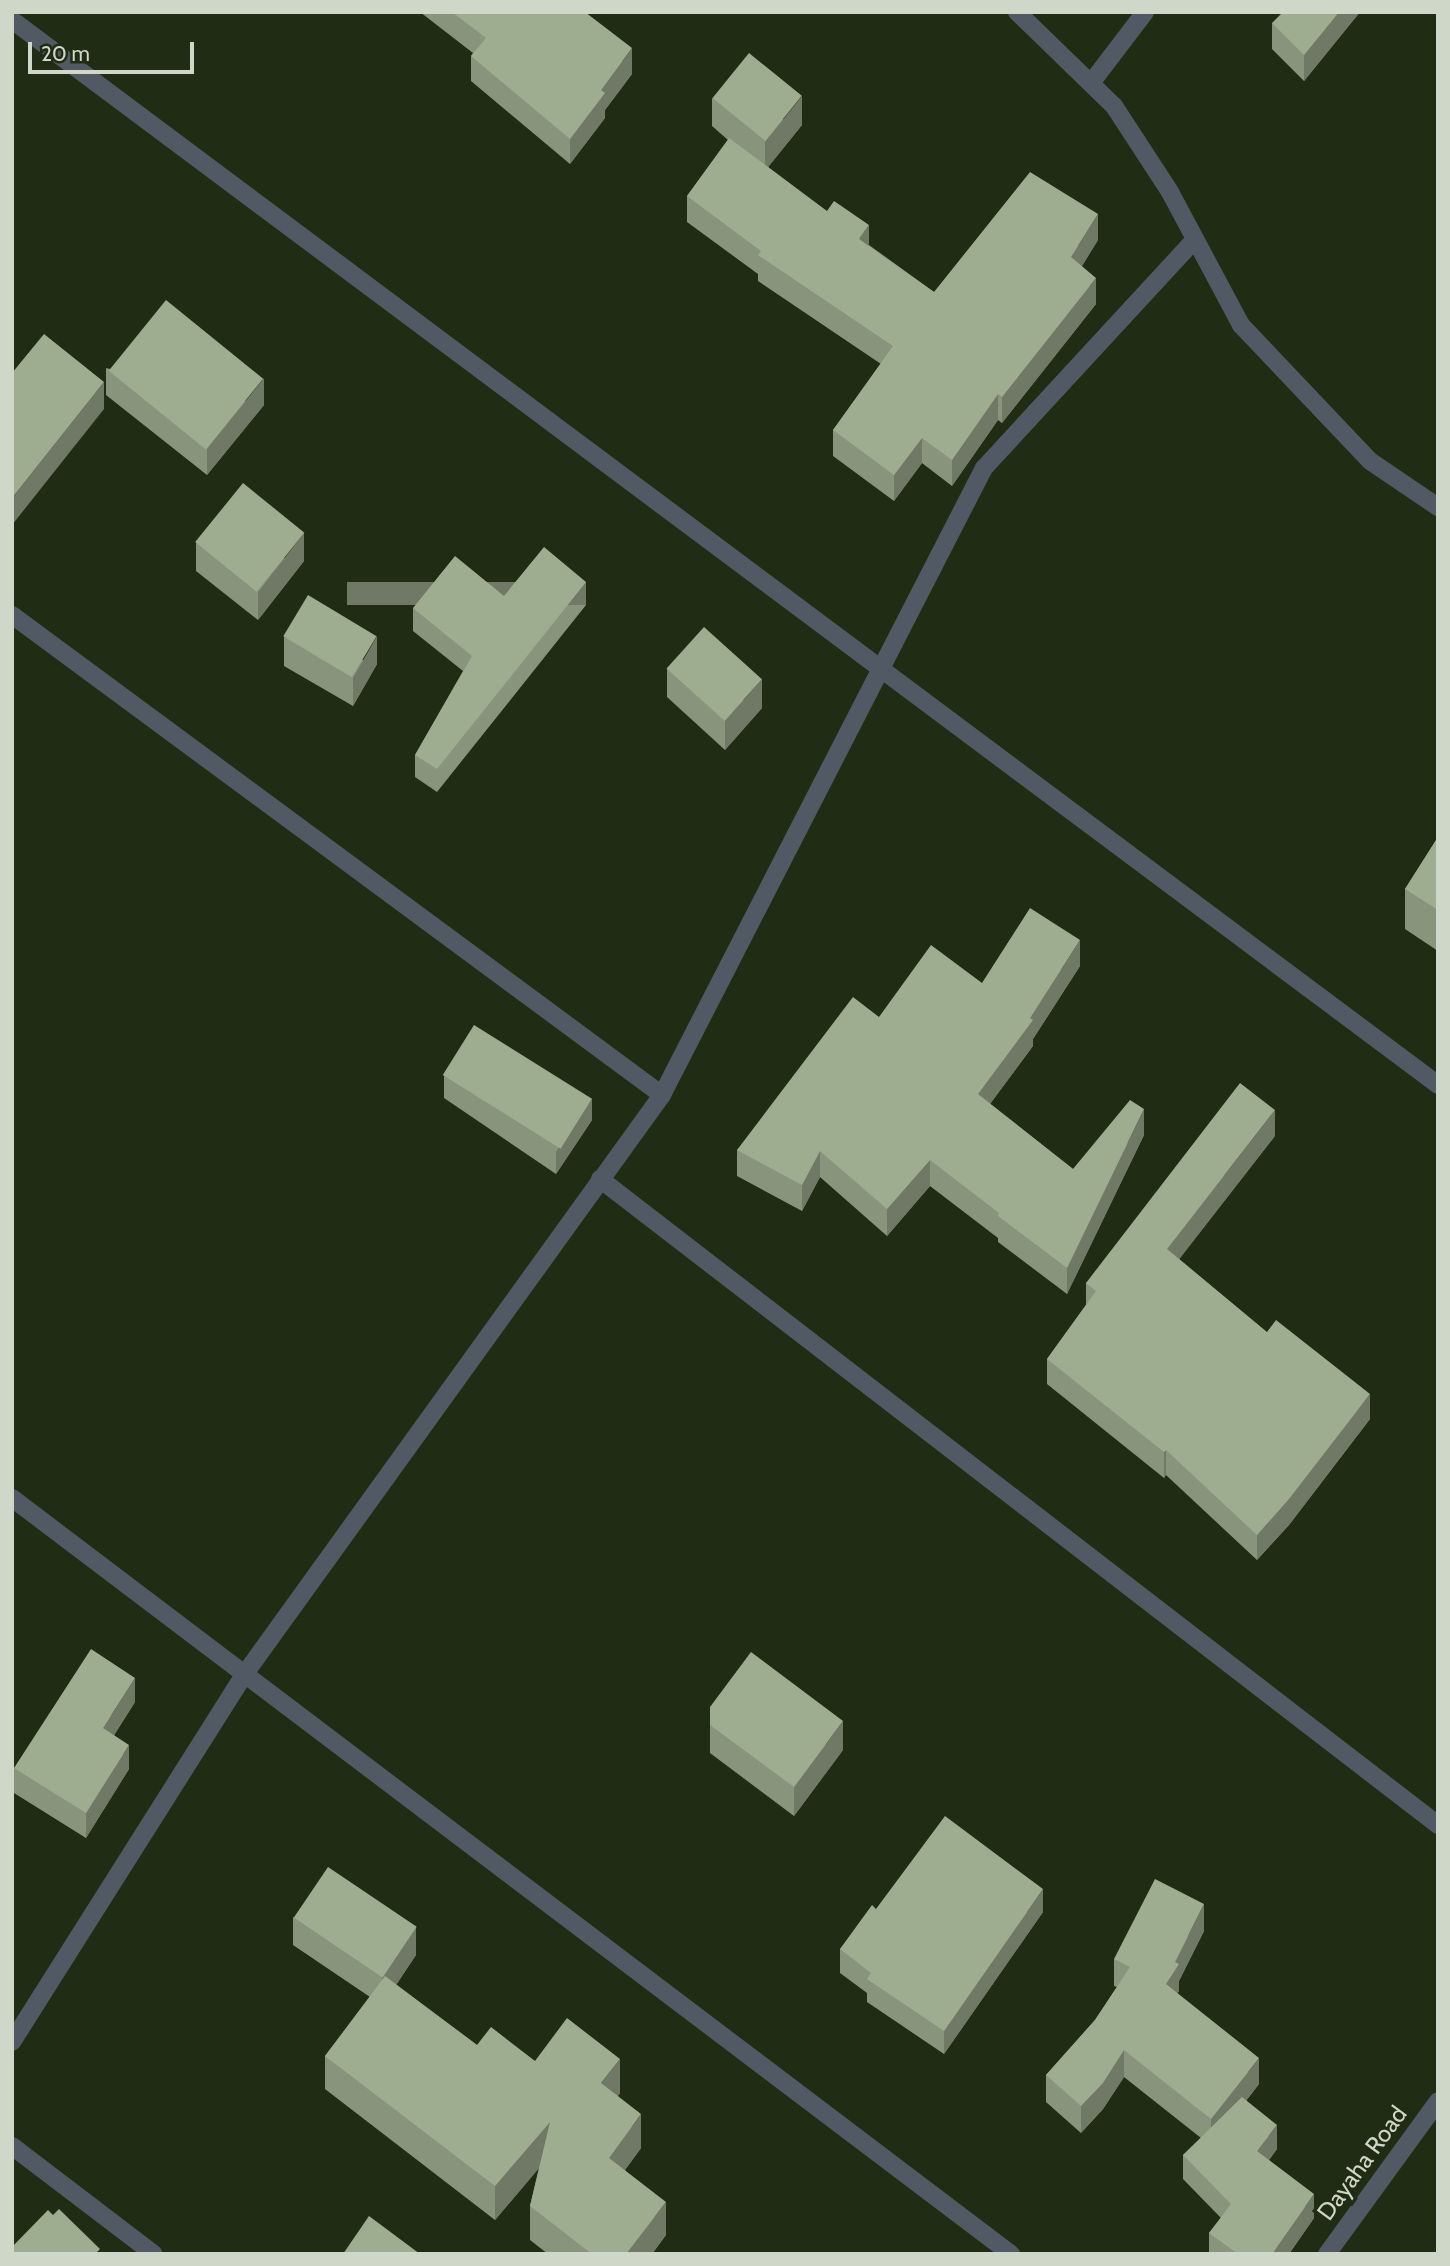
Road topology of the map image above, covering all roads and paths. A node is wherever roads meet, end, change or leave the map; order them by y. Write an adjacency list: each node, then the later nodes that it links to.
1 (1017, 12): 4 (street)
2 (1145, 12): 4 (street)
3 (12, 20): 8 (street)
4 (1091, 83): 5 (street)
5 (1195, 239): 6 (street); 8 (street)
6 (1438, 507)
7 (12, 615): 10 (street)
8 (882, 669): 9 (street); 10 (street)
9 (1438, 1084)
10 (662, 1095): 11 (street)
11 (600, 1179): 13 (street); 14 (street)
12 (12, 1498): 13 (street)
13 (244, 1675): 15 (street); 19 (street)
14 (1438, 1825)
15 (12, 2042)
16 (1438, 2101): 20 (street, Dayaha Road)
17 (12, 2146): 18 (street)
18 (154, 2254)
19 (1011, 2254)
20 (1327, 2254)

